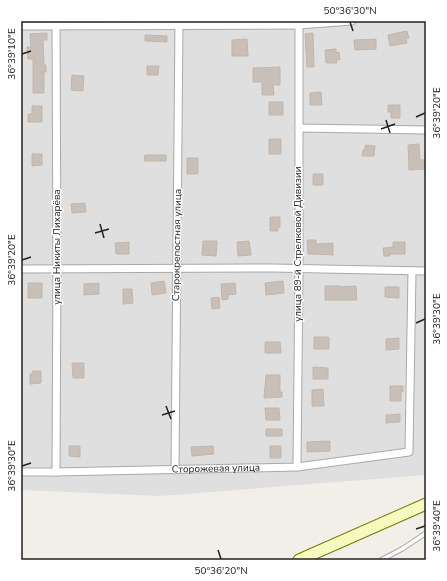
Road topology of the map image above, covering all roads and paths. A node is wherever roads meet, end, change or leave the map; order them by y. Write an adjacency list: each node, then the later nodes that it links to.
1 (352, 21): 3 (street)
2 (179, 23): 3 (street); 4 (street); 9 (street, Старокрепостная улица)
3 (299, 23): 6 (street, улица 89-й Стрелковой Дивизии)
4 (56, 24): 5 (street); 8 (street, улица Никиты Лихарёва)
5 (21, 26)
6 (299, 128): 7 (street); 11 (street, улица 89-й Стрелковой Дивизии)
7 (426, 130)
8 (57, 268): 9 (street); 10 (street); 17 (street, улица Никиты Лихарёва)
9 (176, 268): 11 (street); 15 (street, Старокрепостная улица)
10 (21, 269)
11 (299, 269): 12 (street); 14 (street, улица 89-й Стрелковой Дивизии)
12 (412, 271): 13 (street); 14 (street, Сторожевая улица)
13 (426, 271)
14 (297, 467): 15 (street, Сторожевая улица)
15 (174, 470): 17 (street, Сторожевая улица)
16 (21, 472): 17 (street, Сторожевая улица)
17 (56, 472)
18 (426, 504): 20 (main road)
19 (426, 533): 21 (lane)
20 (299, 560)
21 (381, 560)

